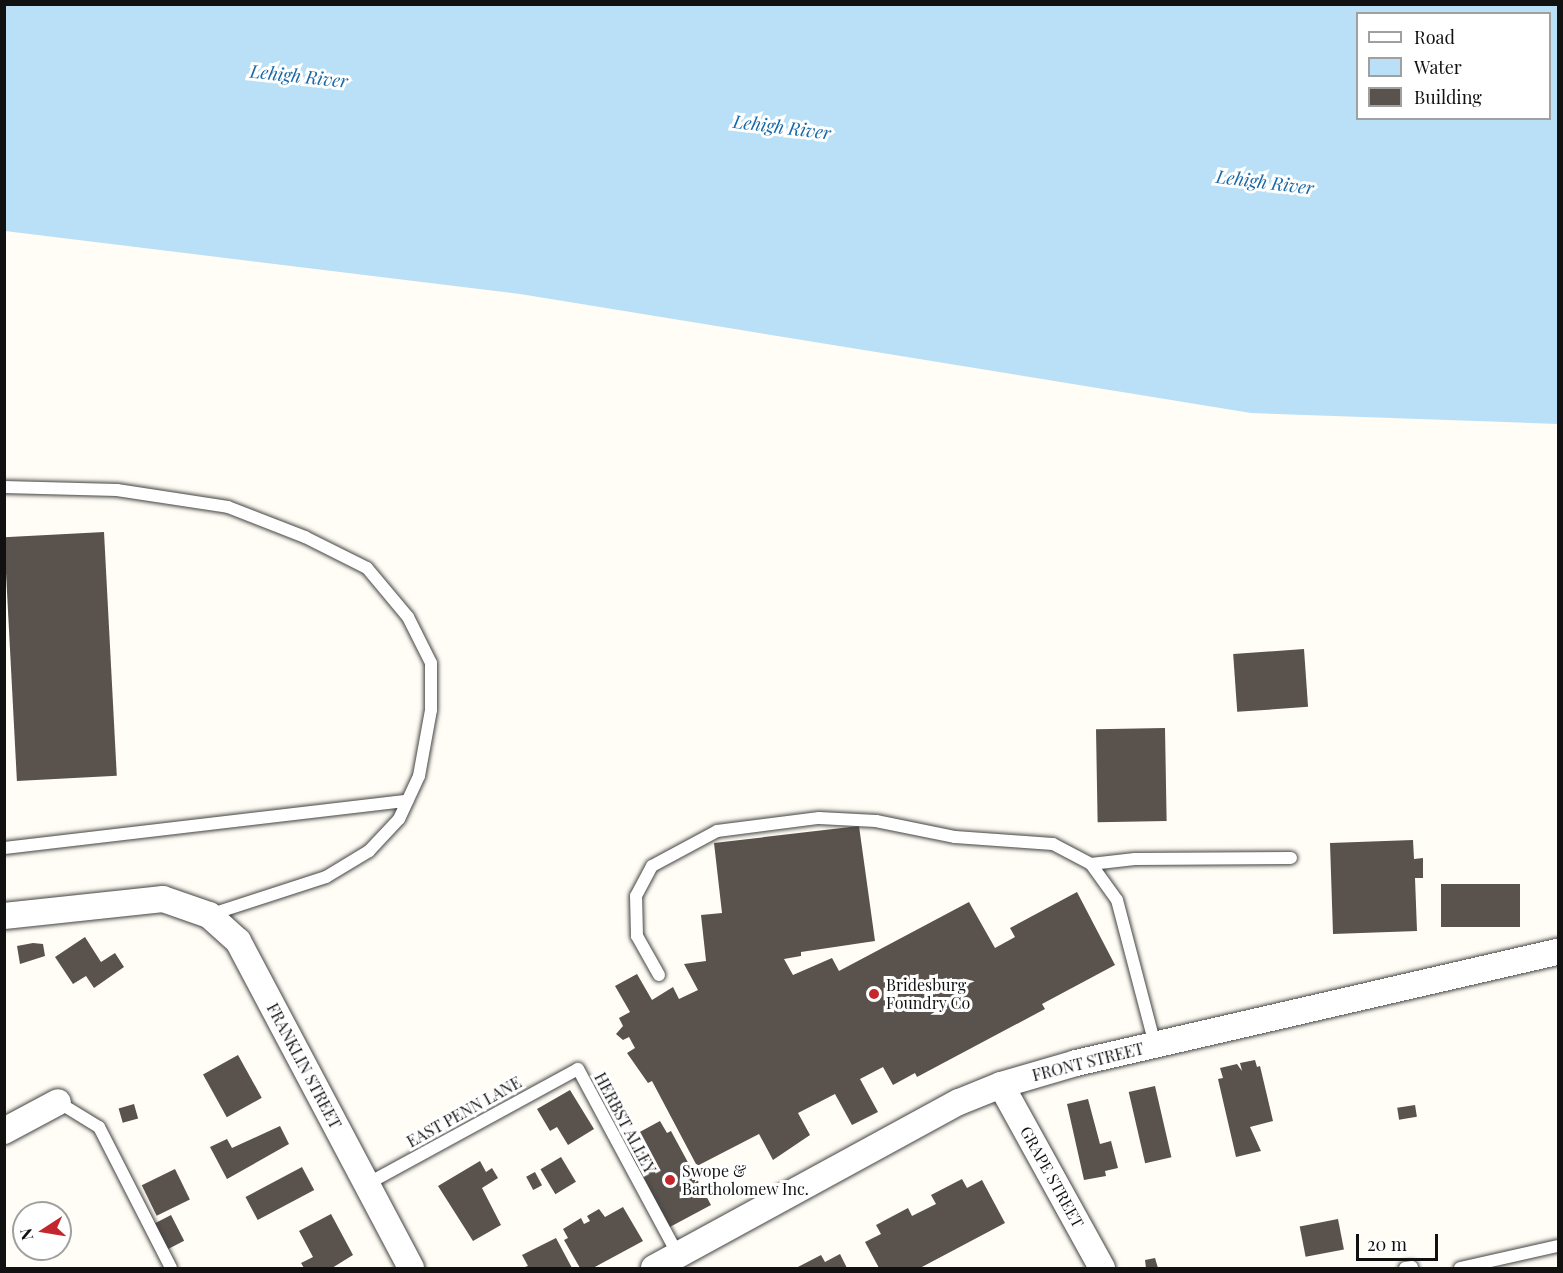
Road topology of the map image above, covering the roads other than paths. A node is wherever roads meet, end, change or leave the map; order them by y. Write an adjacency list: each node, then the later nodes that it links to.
1 (4, 487): 2 (lane)
2 (407, 801): 3 (lane); 6 (lane)
3 (4, 848)
4 (1291, 858): 5 (lane)
5 (1091, 864): 9 (lane); 10 (lane)
6 (209, 915): 7 (street, FRANKLIN STREET); 15 (street, FRANKLIN STREET)
7 (4, 916)
8 (1558, 952): 10 (street, FRONT STREET)
9 (659, 975)
10 (1155, 1045): 12 (street, FRONT STREET)
11 (578, 1069): 15 (lane, EAST PENN LANE); 17 (lane, HERBST ALLEY)
12 (1001, 1085): 17 (street, FRONT STREET); 21 (street, GRAPE STREET)
13 (58, 1102): 14 (street); 18 (lane)
14 (4, 1131)
15 (367, 1184): 19 (street, FRANKLIN STREET)
16 (1558, 1246): 22 (lane)
17 (678, 1255): 20 (street, FRONT STREET)
18 (171, 1269)
19 (411, 1269)
20 (654, 1269)
21 (1102, 1269)
22 (1460, 1269)

